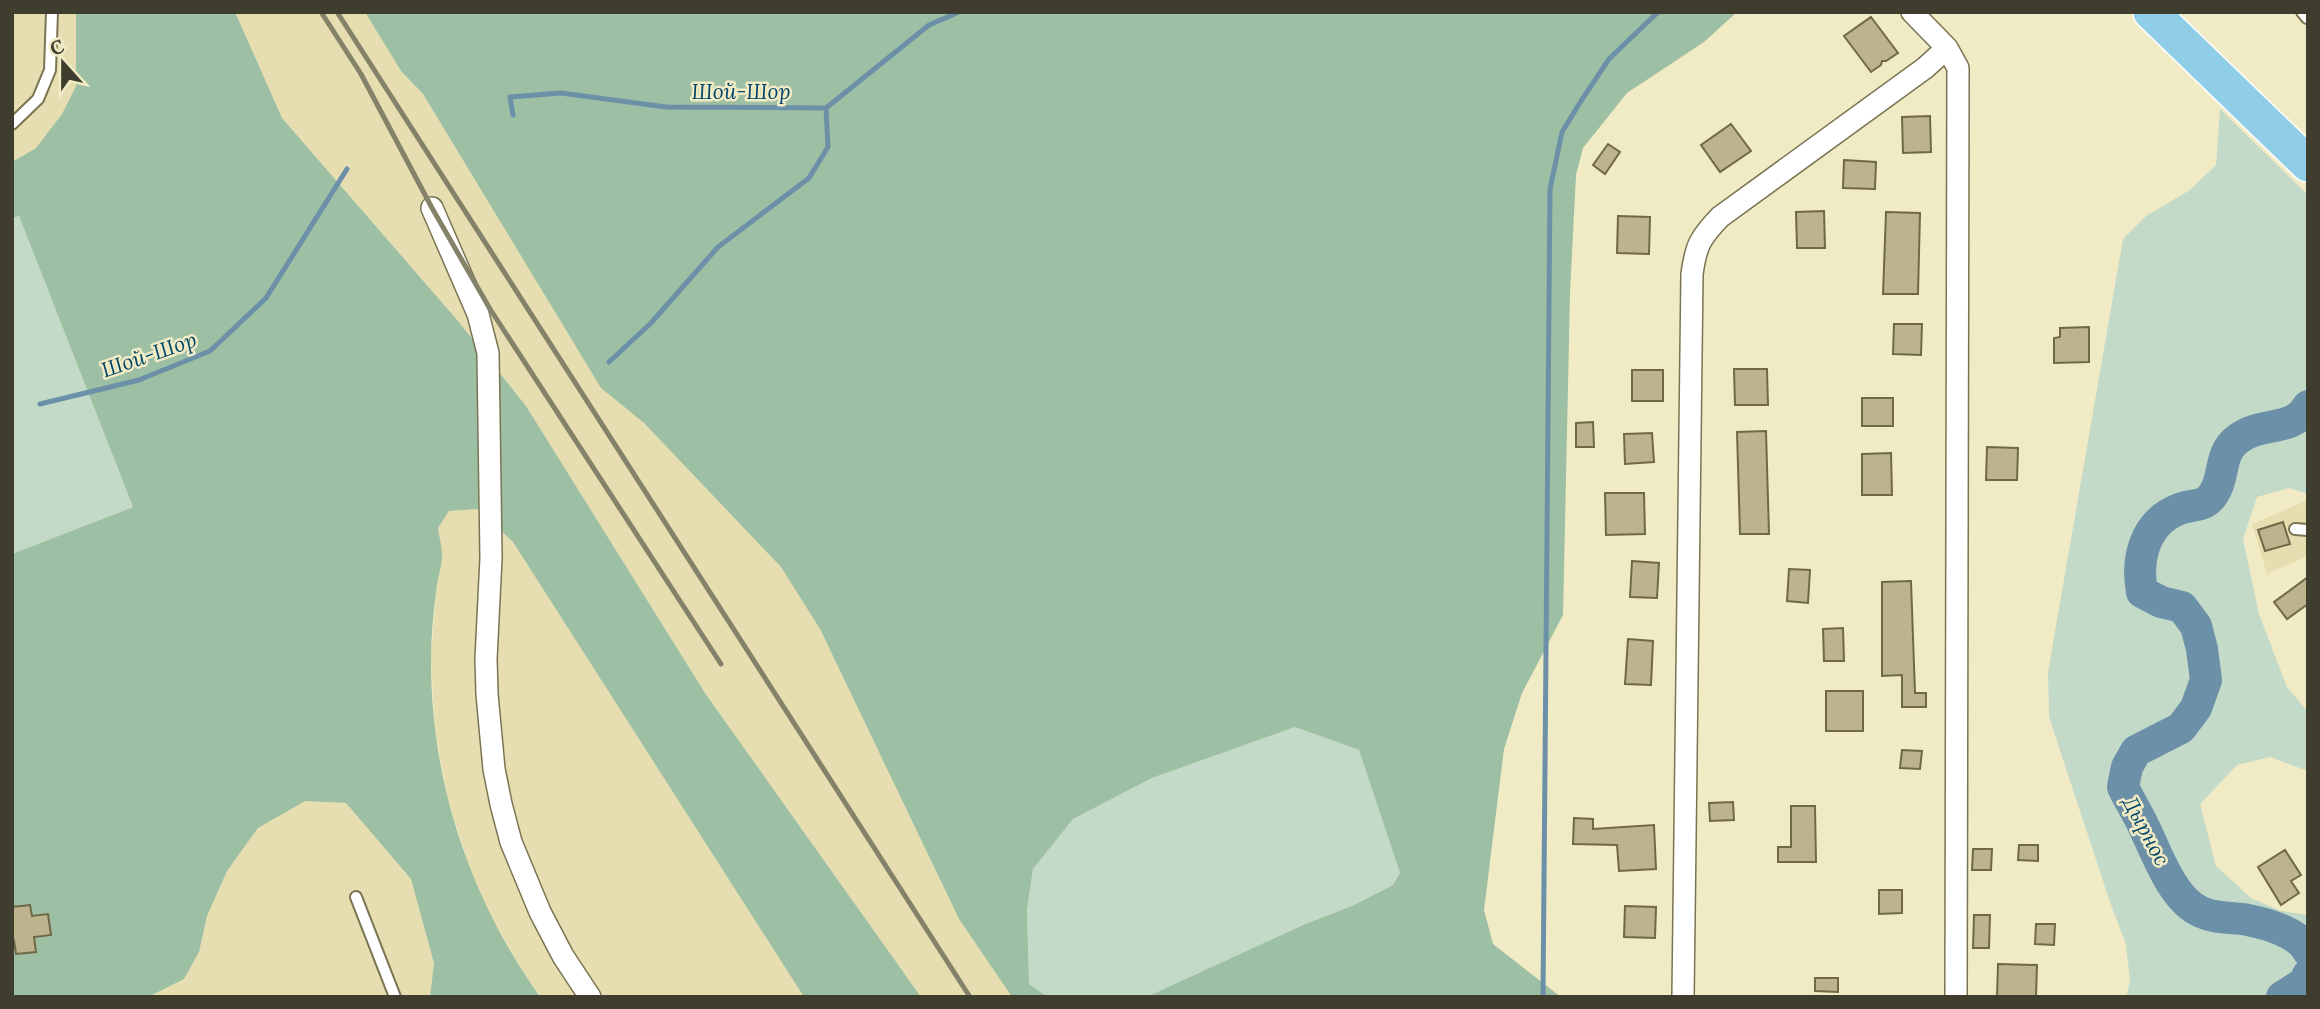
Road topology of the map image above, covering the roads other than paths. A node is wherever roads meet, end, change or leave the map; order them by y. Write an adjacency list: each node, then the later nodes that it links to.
1 (52, 12): 7 (lane)
2 (1912, 12): 6 (street)
3 (2151, 12): 8 (main road)
4 (2302, 12): 5 (lane)
5 (2307, 18)
6 (1947, 48): 15 (street); 16 (street)
7 (12, 124)
8 (2308, 163)
9 (432, 208): 14 (street)
10 (2295, 529): 11 (lane)
11 (2308, 530)
12 (356, 897): 13 (lane)
13 (395, 997)
14 (590, 997)
15 (1683, 997)
16 (1956, 997)

